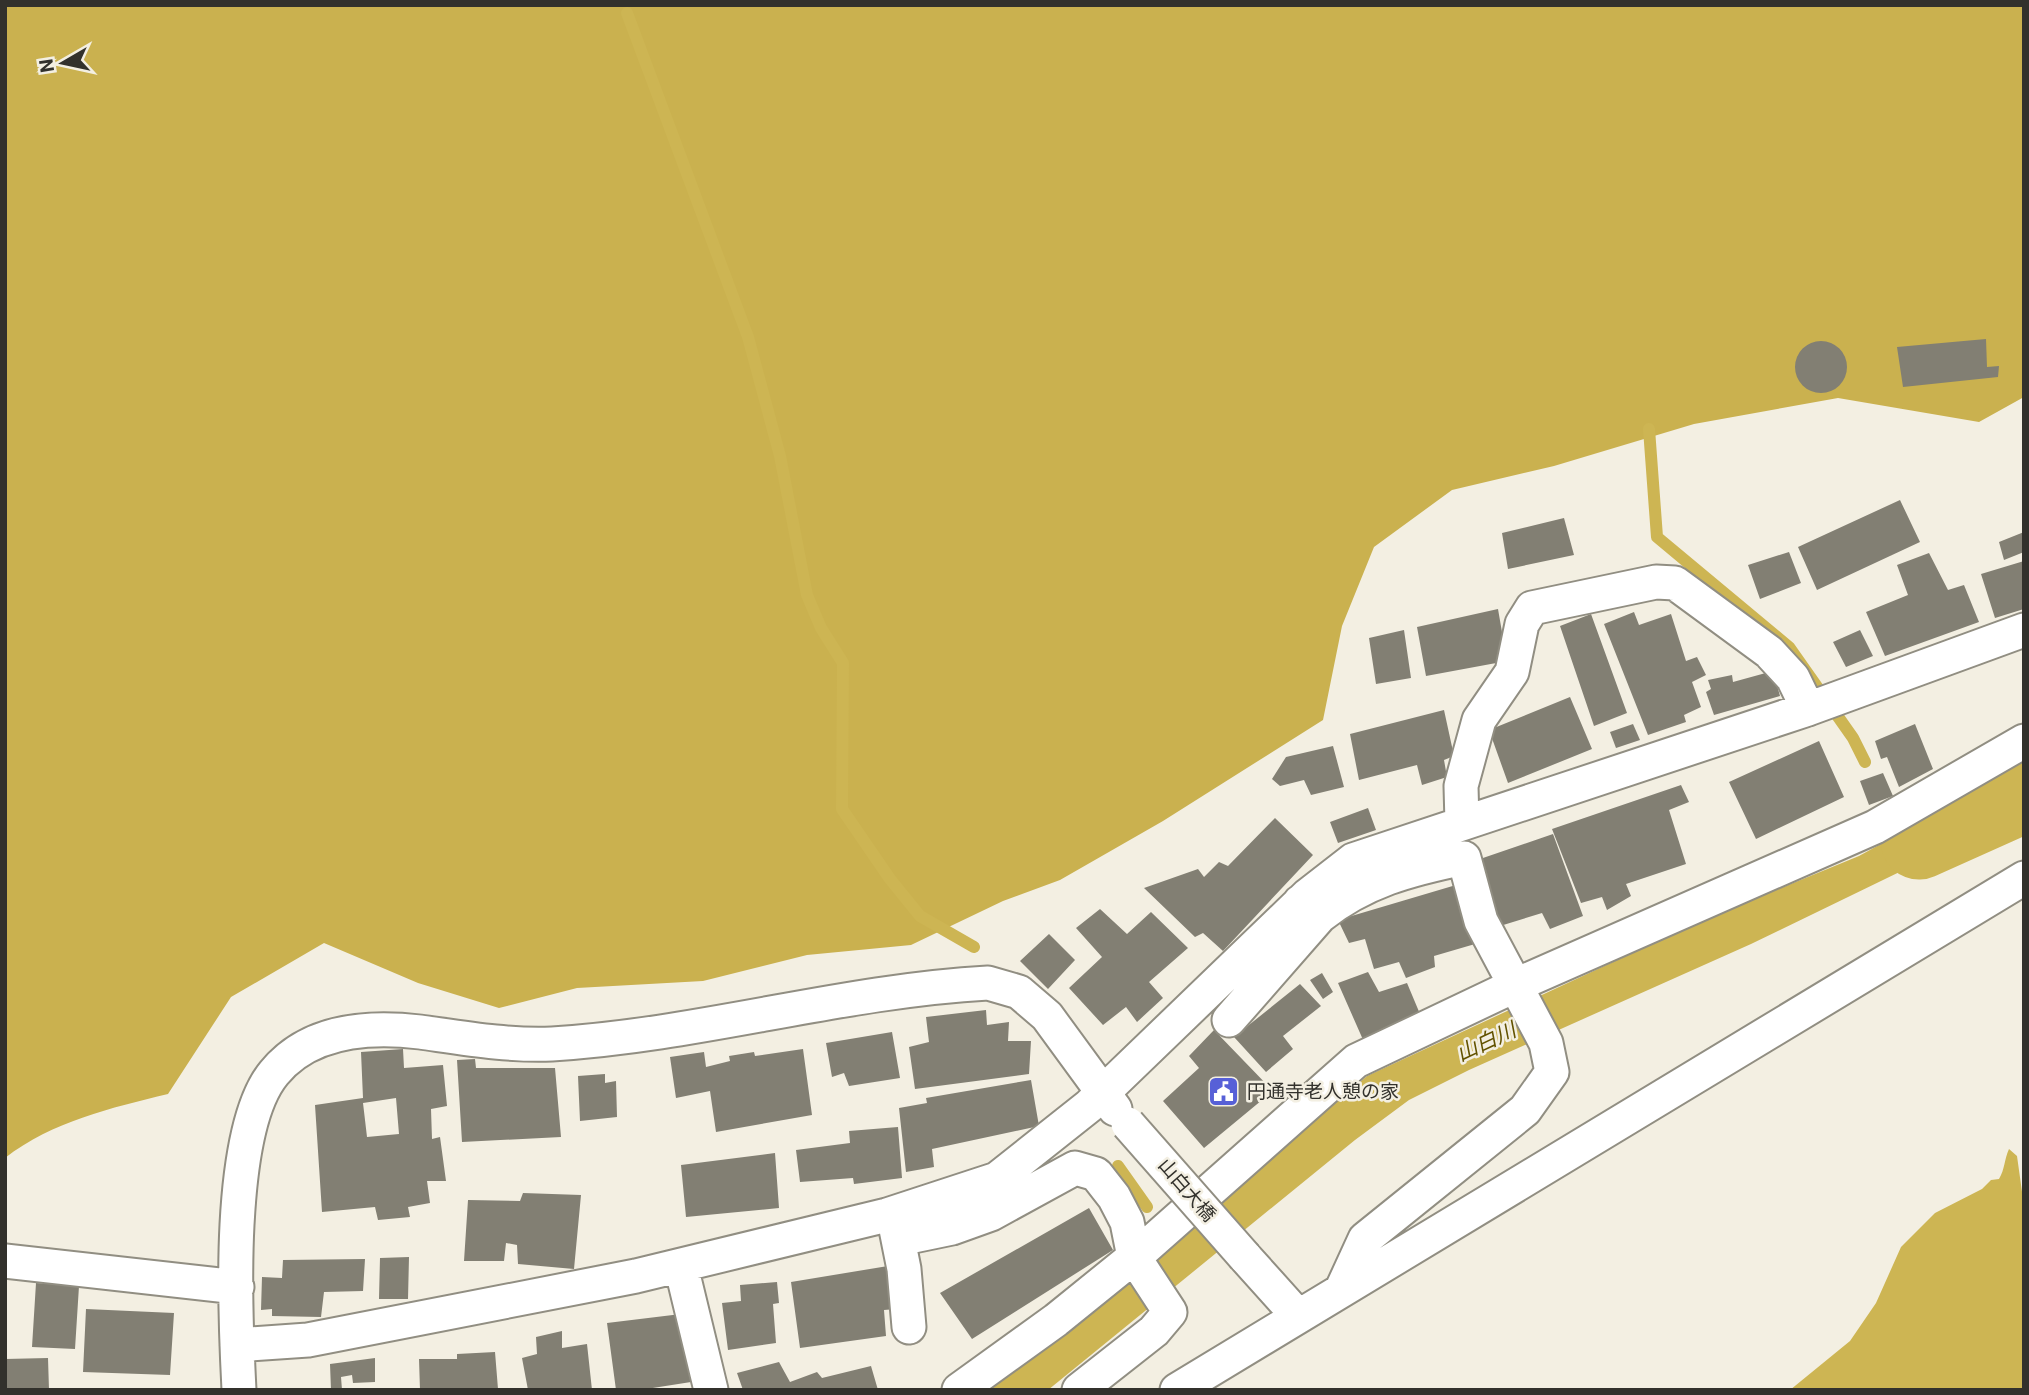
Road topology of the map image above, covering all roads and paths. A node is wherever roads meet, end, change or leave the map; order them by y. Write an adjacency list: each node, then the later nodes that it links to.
1 (2024, 630): 2 (street)
2 (1808, 709): 4 (street); 4 (street)
3 (2024, 741): 7 (street)
4 (1462, 823): 6 (street)
5 (2024, 878): 15 (street)
6 (1310, 909): 7 (street); 8 (street); 9 (street)
7 (1519, 990): 11 (street); 15 (street)
8 (1229, 1020)
9 (1101, 1094): 10 (street); 14 (street, 山白大橋); 16 (street, 山白大橋, bridge)
10 (896, 1226): 11 (street); 13 (street); 17 (street)
11 (1133, 1257): 21 (street); 22 (street)
12 (5, 1261): 14 (street)
13 (681, 1266): 18 (street); 20 (street)
14 (237, 1287): 18 (street, 山白大橋)
15 (1342, 1289): 16 (street)
16 (1298, 1316): 23 (street)
17 (909, 1327)
18 (237, 1345): 19 (street, 山白大橋)
19 (239, 1390)
20 (711, 1390)
21 (959, 1390)
22 (1079, 1390)
23 (1177, 1390)

